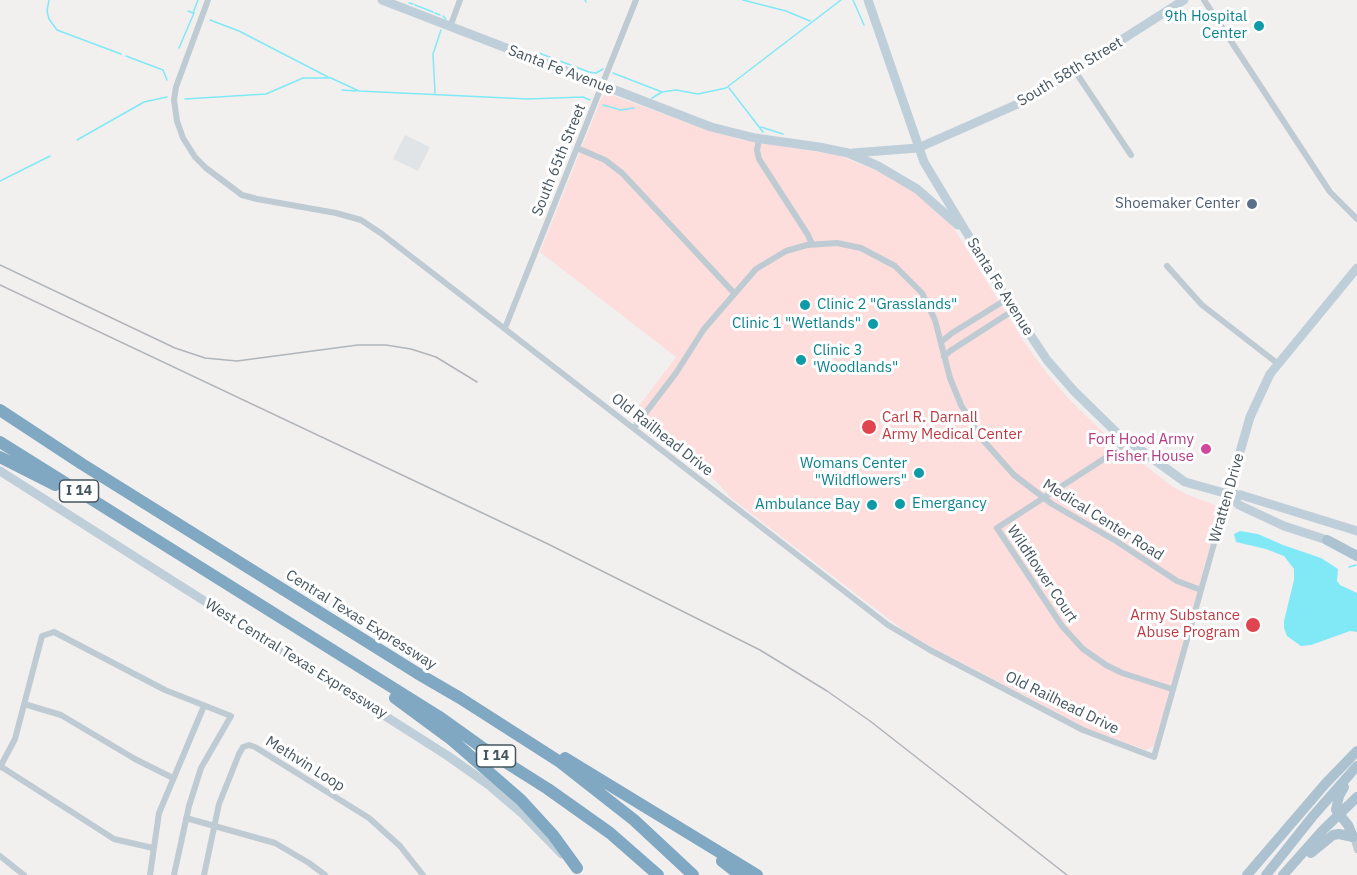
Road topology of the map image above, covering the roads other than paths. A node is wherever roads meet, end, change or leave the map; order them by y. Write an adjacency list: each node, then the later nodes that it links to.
1 (208, 0): 24 (street, Old Railhead Drive)
2 (382, 0): 8 (street, Santa Fe Avenue)
3 (460, 0): 8 (street)
4 (636, 0): 10 (street, South 65th Street)
5 (868, 0): 13 (street, Santa Fe Avenue)
6 (1184, 0): 9 (street, South 58th Street)
7 (1204, 0): 16 (street)
8 (450, 27): 10 (street, Santa Fe Avenue)
9 (1075, 71): 13 (street, South 58th Street); 15 (street)
10 (602, 86): 11 (street, Santa Fe Avenue); 12 (street, South 65th Street)
11 (759, 139): 14 (street, Santa Fe Avenue); 18 (street)
12 (577, 148): 21 (street); 24 (street, South 65th Street)
13 (918, 148): 14 (street, South 58th Street); 17 (street, Santa Fe Avenue)
14 (848, 153): 17 (street)
15 (1131, 155)
16 (1357, 219)
17 (968, 236): 22 (street, Santa Fe Avenue)
18 (812, 244): 21 (street, Medical Center Road); 25 (street, Medical Center Road)
19 (1167, 266): 27 (street)
20 (1357, 268): 27 (street, Wratten Drive)
21 (734, 293): 30 (street, Medical Center Road)
22 (1007, 299): 23 (street, Santa Fe Avenue); 25 (street)
23 (1014, 310): 26 (street); 31 (street, Santa Fe Avenue)
24 (505, 328): 30 (street, Old Railhead Drive)
25 (941, 342): 26 (street, Medical Center Road)
26 (944, 357): 37 (street, Medical Center Road)
27 (1277, 363): 36 (street, Wratten Drive)
28 (0, 402): 34 (highway)
29 (0, 410): 34 (highway, Central Texas Expressway / I 14)
30 (634, 428): 49 (street, Old Railhead Drive)
31 (1127, 441): 36 (street, Santa Fe Avenue); 37 (street, Wildflower Court)
32 (0, 442): 40 (highway, I 14)
33 (0, 457): 40 (highway)
34 (82, 464): 45 (highway, Central Texas Expressway / I 14)
35 (0, 471): 63 (street, West Central Texas Expressway)
36 (1228, 494): 38 (street, Santa Fe Avenue); 39 (street); 42 (street, Wratten Drive)
37 (1043, 498): 42 (street, Medical Center Road); 44 (street, Wildflower Court)
38 (1357, 531)
39 (1327, 540): 41 (main road)
40 (158, 541): 43 (highway, I 14)
41 (1357, 556)
42 (1201, 590): 44 (street, Wratten Drive)
43 (327, 647): 63 (highway); 70 (highway, I 14)
44 (1173, 689): 49 (street, Wratten Drive)
45 (460, 698): 54 (highway); 71 (highway, Central Texas Expressway / I 14)
46 (24, 704): 47 (street); 51 (street); 52 (street)
47 (204, 706): 52 (street); 56 (street)
48 (1357, 751): 74 (main road)
49 (1154, 757)
50 (1357, 766): 55 (main road); 75 (main road)
51 (0, 767): 59 (street)
52 (173, 778): 59 (street)
53 (1357, 798): 55 (main road)
54 (650, 809): 72 (highway); 73 (highway)
55 (1342, 812): 58 (main road); 62 (main road)
56 (186, 818): 57 (street); 66 (street)
57 (213, 826): 67 (street, Methvin Loop); 68 (street); 69 (street, Methvin Loop)
58 (1353, 837): 60 (street); 62 (main road)
59 (153, 848): 65 (street)
60 (1357, 850)
61 (0, 856): 64 (street)
62 (1294, 861): 76 (main road)
63 (580, 871)
64 (24, 875)
65 (150, 875)
66 (174, 875)
67 (204, 875)
68 (325, 875)
69 (423, 875)
70 (658, 875)
71 (693, 875)
72 (740, 875)
73 (757, 875)
74 (1247, 875)
75 (1266, 875)
76 (1283, 875)

